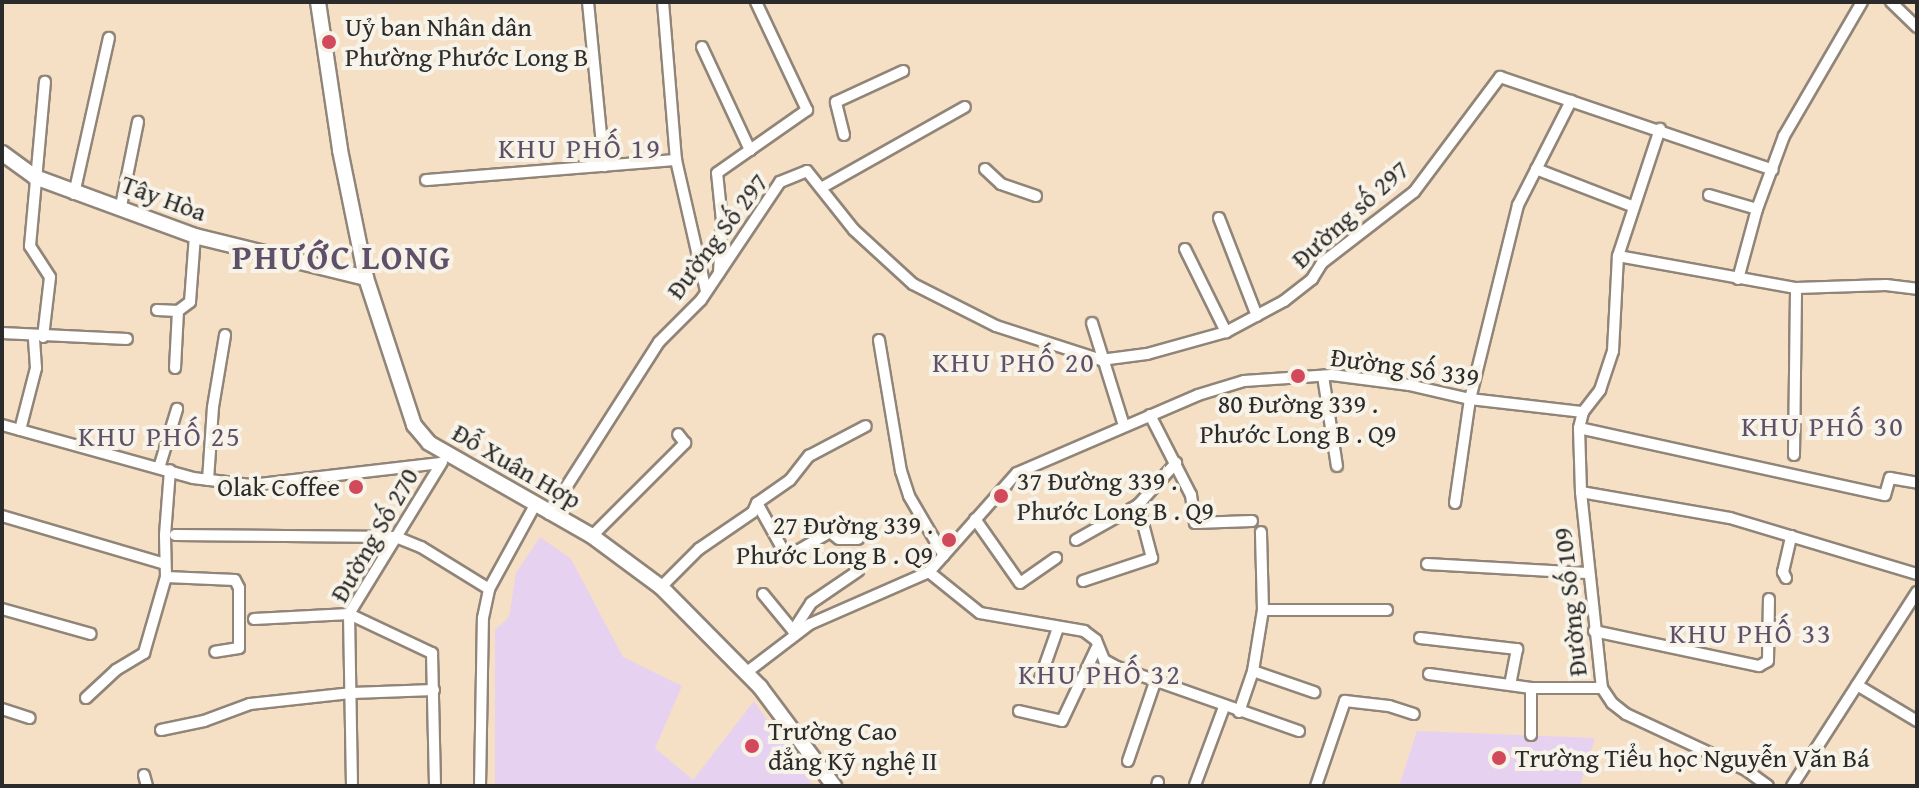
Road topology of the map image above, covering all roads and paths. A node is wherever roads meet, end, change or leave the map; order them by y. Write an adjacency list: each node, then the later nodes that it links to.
1 (318, 2): 38 (main road, Đỗ Xuân Hợp)
2 (588, 2): 20 (street)
3 (663, 2): 19 (street)
4 (756, 2): 17 (street)
5 (1862, 2): 23 (street)
6 (1891, 2): 7 (street)
7 (1917, 27)
8 (109, 38): 27 (street)
9 (702, 47): 17 (street)
10 (903, 71): 16 (street)
11 (45, 82): 24 (street)
12 (1571, 101): 15 (street, Đường số 297); 22 (street); 45 (street, Đường số 297)
13 (965, 107): 26 (street)
14 (138, 122): 30 (street)
15 (1660, 129): 23 (street, Đường số 297); 31 (street)
16 (844, 135)
17 (750, 150): 37 (street)
18 (2, 153): 24 (main road, Tây Hòa)
19 (676, 160): 20 (street); 42 (street)
20 (604, 166): 25 (street)
21 (985, 169): 29 (street)
22 (1536, 169): 31 (street); 56 (street)
23 (1773, 170): 32 (street)
24 (35, 177): 27 (main road, Tây Hòa); 50 (street)
25 (426, 180)
26 (821, 188): 37 (street, Đường Số 297); 53 (street)
27 (74, 194): 30 (main road, Tây Hòa)
28 (1709, 195): 32 (street)
29 (1036, 196)
30 (121, 206): 34 (main road, Tây Hòa)
31 (1632, 206): 36 (street)
32 (1757, 209): 39 (street)
33 (1219, 218): 45 (street)
34 (195, 236): 38 (main road, Tây Hòa); 44 (street)
35 (1185, 249): 47 (street)
36 (1618, 256): 39 (street); 58 (street)
37 (719, 273): 42 (street, Đường Số 297)
38 (366, 278): 67 (main road, Đỗ Xuân Hợp)
39 (1738, 279): 40 (street)
40 (1796, 288): 41 (street); 66 (street)
41 (1917, 289)
42 (706, 291): 79 (street, Đường Số 297)
43 (157, 310): 44 (street)
44 (178, 311): 54 (street)
45 (1257, 316): 47 (street, Đường số 297)
46 (1092, 323): 53 (street)
47 (1226, 332): 53 (street, Đường số 297)
48 (2, 333): 50 (street)
49 (225, 335): 72 (street)
50 (39, 337): 51 (street); 64 (street)
51 (127, 339)
52 (879, 340): 90 (street)
53 (1101, 360): 62 (street)
54 (175, 368)
55 (1323, 376): 56 (street, Đường Số 339); 59 (street, Đường Số 339); 69 (street)
56 (1470, 399): 58 (street, Đường Số 339); 76 (street)
57 (177, 409): 70 (street)
58 (1583, 412): 63 (street, Đường Số 109)
59 (1150, 415): 62 (street, Đường Số 339); 68 (street)
60 (2, 425): 64 (street)
61 (866, 426): 75 (street)
62 (1124, 426): 81 (street, Đường Số 339)
63 (1579, 428): 73 (street); 74 (street, Đường Số 109)
64 (20, 430): 70 (street)
65 (678, 434): 85 (street)
66 (1794, 455)
67 (444, 458): 72 (street); 77 (main road, Đỗ Xuân Hợp); 87 (street, Đường Số 270)
68 (1176, 463): 78 (street); 82 (street)
69 (1337, 466)
70 (159, 468): 71 (street)
71 (170, 470): 72 (street); 92 (street)
72 (208, 480)
73 (1917, 483)
74 (1581, 492): 86 (street); 96 (street, Đường Số 109)
75 (757, 503): 88 (street); 101 (street)
76 (1455, 503)
77 (535, 505): 79 (main road, Đỗ Xuân Hợp); 102 (street)
78 (1138, 505): 89 (street); 100 (street)
79 (549, 514): 85 (main road, Đỗ Xuân Hợp)
80 (2, 516): 92 (street)
81 (975, 519): 90 (street, Đường Số 339); 91 (street)
82 (1252, 521)
83 (1261, 532): 107 (street)
84 (175, 535): 87 (street)
85 (592, 536): 101 (main road, Đỗ Xuân Hợp)
86 (1791, 536): 97 (street); 99 (street)
87 (396, 537): 102 (street); 109 (street, Đường Số 270)
88 (858, 539)
89 (1076, 540)
90 (944, 556): 95 (street, Đường Số 339)
91 (1056, 558)
92 (165, 564): 98 (street)
93 (1427, 564): 96 (street)
94 (858, 571): 113 (street)
95 (929, 572): 111 (street); 113 (street, Đường Số 339)
96 (1587, 573): 112 (street, Đường Số 109)
97 (1917, 574)
98 (166, 577): 117 (street); 130 (street)
99 (1786, 578)
100 (1083, 581)
101 (661, 587): 119 (main road, Đỗ Xuân Hợp)
102 (489, 589): 145 (street)
103 (1917, 592): 124 (street)
104 (763, 594): 113 (street)
105 (1769, 599): 112 (street)
106 (2, 609): 114 (street)
107 (1263, 610): 108 (street); 118 (street)
108 (1387, 610)
109 (349, 614): 110 (street); 127 (street); 129 (street, Đường Số 270)
110 (254, 619)
111 (1058, 628): 116 (street); 121 (street)
112 (1594, 631): 126 (street, Đường Số 109)
113 (794, 633): 119 (street, Đường Số 339)
114 (91, 634)
115 (1420, 638): 123 (street)
116 (1096, 649): 122 (street); 133 (street)
117 (215, 652)
118 (1253, 671): 128 (street); 134 (street)
119 (747, 672): 146 (main road, Đỗ Xuân Hợp)
120 (1429, 674): 123 (street)
121 (1040, 679)
122 (1155, 682): 131 (street); 141 (street)
123 (1510, 684): 125 (street)
124 (1857, 685): 137 (street); 149 (street)
125 (1531, 688): 126 (street); 140 (street)
126 (1602, 688): 148 (street, Đường Số 109)
127 (434, 690): 129 (street); 144 (street)
128 (1314, 692)
129 (352, 693): 138 (street); 143 (street, Đường Số 270)
130 (86, 698)
131 (1224, 707): 134 (street); 142 (street)
132 (2, 709): 136 (street)
133 (1019, 711)
134 (1239, 712): 139 (street)
135 (1414, 714): 147 (street)
136 (30, 718)
137 (1917, 721)
138 (161, 730)
139 (1299, 731)
140 (1531, 735)
141 (1128, 761)
142 (1195, 785)
143 (352, 786)
144 (435, 786)
145 (480, 786)
146 (834, 786)
147 (1316, 786)
148 (1768, 786)
149 (1792, 786)

